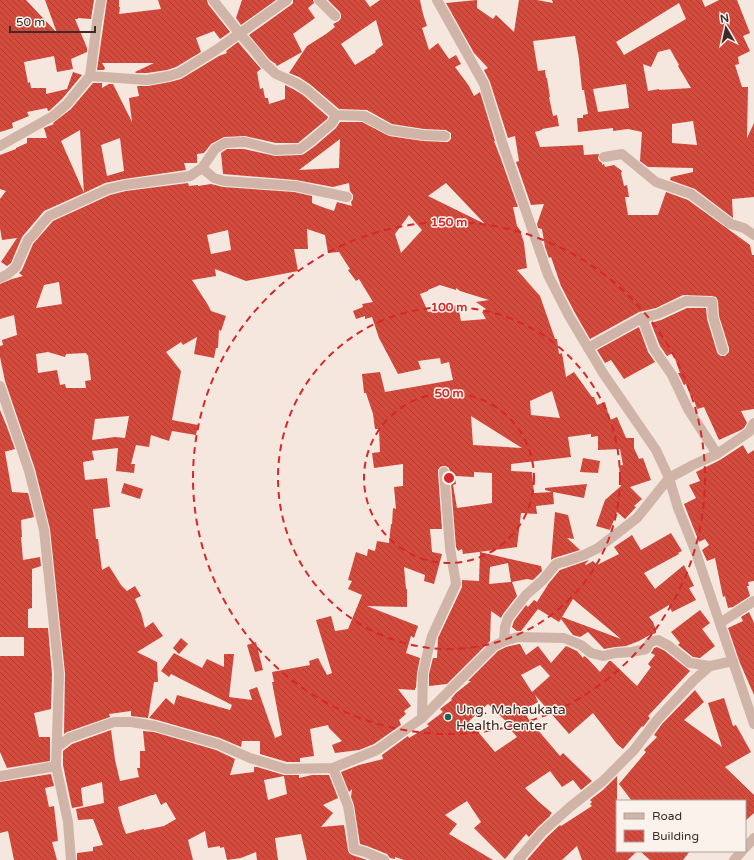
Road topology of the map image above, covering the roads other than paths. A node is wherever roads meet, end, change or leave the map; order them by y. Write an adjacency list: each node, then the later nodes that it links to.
1 (101, 0): 8 (street)
2 (213, 0): 7 (street)
3 (286, 0): 7 (street)
4 (319, 0): 6 (street)
5 (437, 0): 18 (street)
6 (335, 16)
7 (240, 34): 8 (street); 9 (street)
8 (90, 76): 11 (street)
9 (336, 115): 10 (street); 13 (street)
10 (445, 136)
11 (0, 146)
12 (604, 157): 15 (street)
13 (202, 168): 14 (street); 16 (street)
14 (347, 197)
15 (754, 235)
16 (0, 278)
17 (642, 318): 18 (street); 19 (street); 22 (street)
18 (588, 348): 24 (street)
19 (723, 350)
20 (0, 386): 32 (street)
21 (754, 423): 22 (street)
22 (717, 454): 24 (street)
23 (444, 472): 30 (street)
24 (669, 478): 26 (street); 27 (street)
25 (754, 601): 26 (street)
26 (720, 622): 28 (street)
27 (504, 641): 29 (street); 30 (street)
28 (733, 661): 29 (street); 31 (street)
29 (710, 666): 41 (street)
30 (422, 718): 34 (street)
31 (754, 724)
32 (57, 747): 33 (street); 34 (street)
33 (56, 766): 35 (street); 39 (street)
34 (333, 768): 40 (street)
35 (0, 776)
36 (754, 838): 37 (street)
37 (746, 847)
38 (741, 852): 42 (street)
39 (71, 860)
40 (384, 860)
41 (518, 860)
42 (734, 860)

